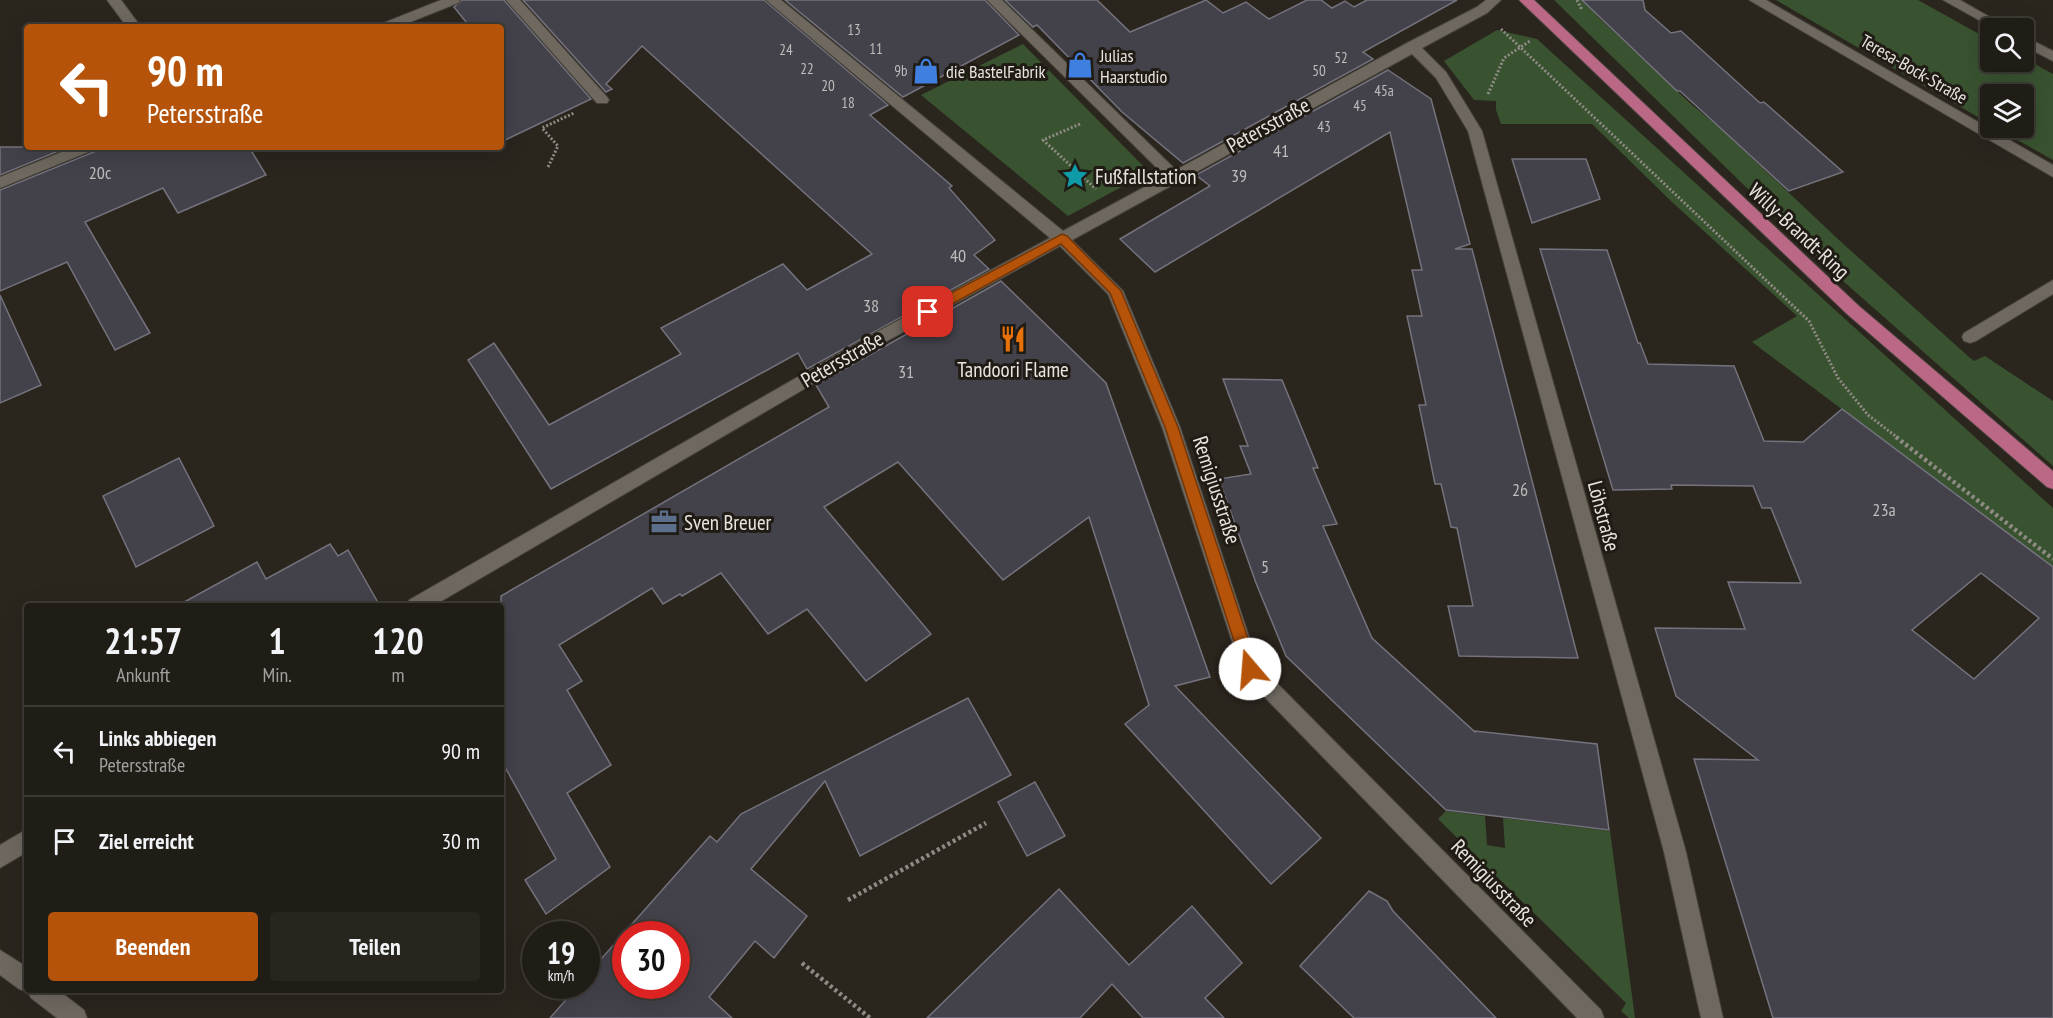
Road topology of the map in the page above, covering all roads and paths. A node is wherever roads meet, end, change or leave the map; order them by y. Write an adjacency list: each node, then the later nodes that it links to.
1 (114, 0): 12 (street)
2 (453, 0): 13 (street)
3 (513, 0): 18 (street)
4 (773, 0): 27 (street, Remigiusstraße)
5 (994, 0): 19 (street)
6 (1494, 0): 10 (street, Petersstraße)
7 (1526, 0): 30 (main road, Willy-Brandt-Ring)
8 (1756, 0): 23 (street, Teresa-Bock-Straße)
9 (1950, 0): 11 (street)
10 (1482, 10): 14 (street, Petersstraße); 16 (path)
11 (1983, 18)
12 (132, 24)
13 (393, 24)
14 (1412, 46): 20 (street, Löhstraße); 24 (street, Petersstraße)
15 (2034, 46): 17 (street)
16 (1520, 47): 20 (path); 31 (path)
17 (2053, 57)
18 (602, 100): 22 (path)
19 (1108, 111): 24 (street); 26 (path)
20 (1475, 131): 44 (street, Löhstraße)
21 (81, 150): 25 (street)
22 (548, 167)
23 (2053, 172)
24 (1174, 176): 26 (street, Petersstraße)
25 (0, 183)
26 (1116, 208): 27 (street, Petersstraße)
27 (1062, 238): 32 (street, Petersstraße); 43 (street, Remigiusstraße)
28 (2053, 286): 29 (street)
29 (1970, 337)
30 (2053, 482)
31 (2053, 559)
32 (421, 603)
33 (986, 823): 36 (path)
34 (24, 842): 35 (street)
35 (0, 857)
36 (848, 900)
37 (0, 961): 39 (street)
38 (802, 963): 42 (path)
39 (24, 979)
40 (43, 993): 41 (street)
41 (76, 1018)
42 (870, 1018)
43 (1593, 1018)
44 (1712, 1018)

